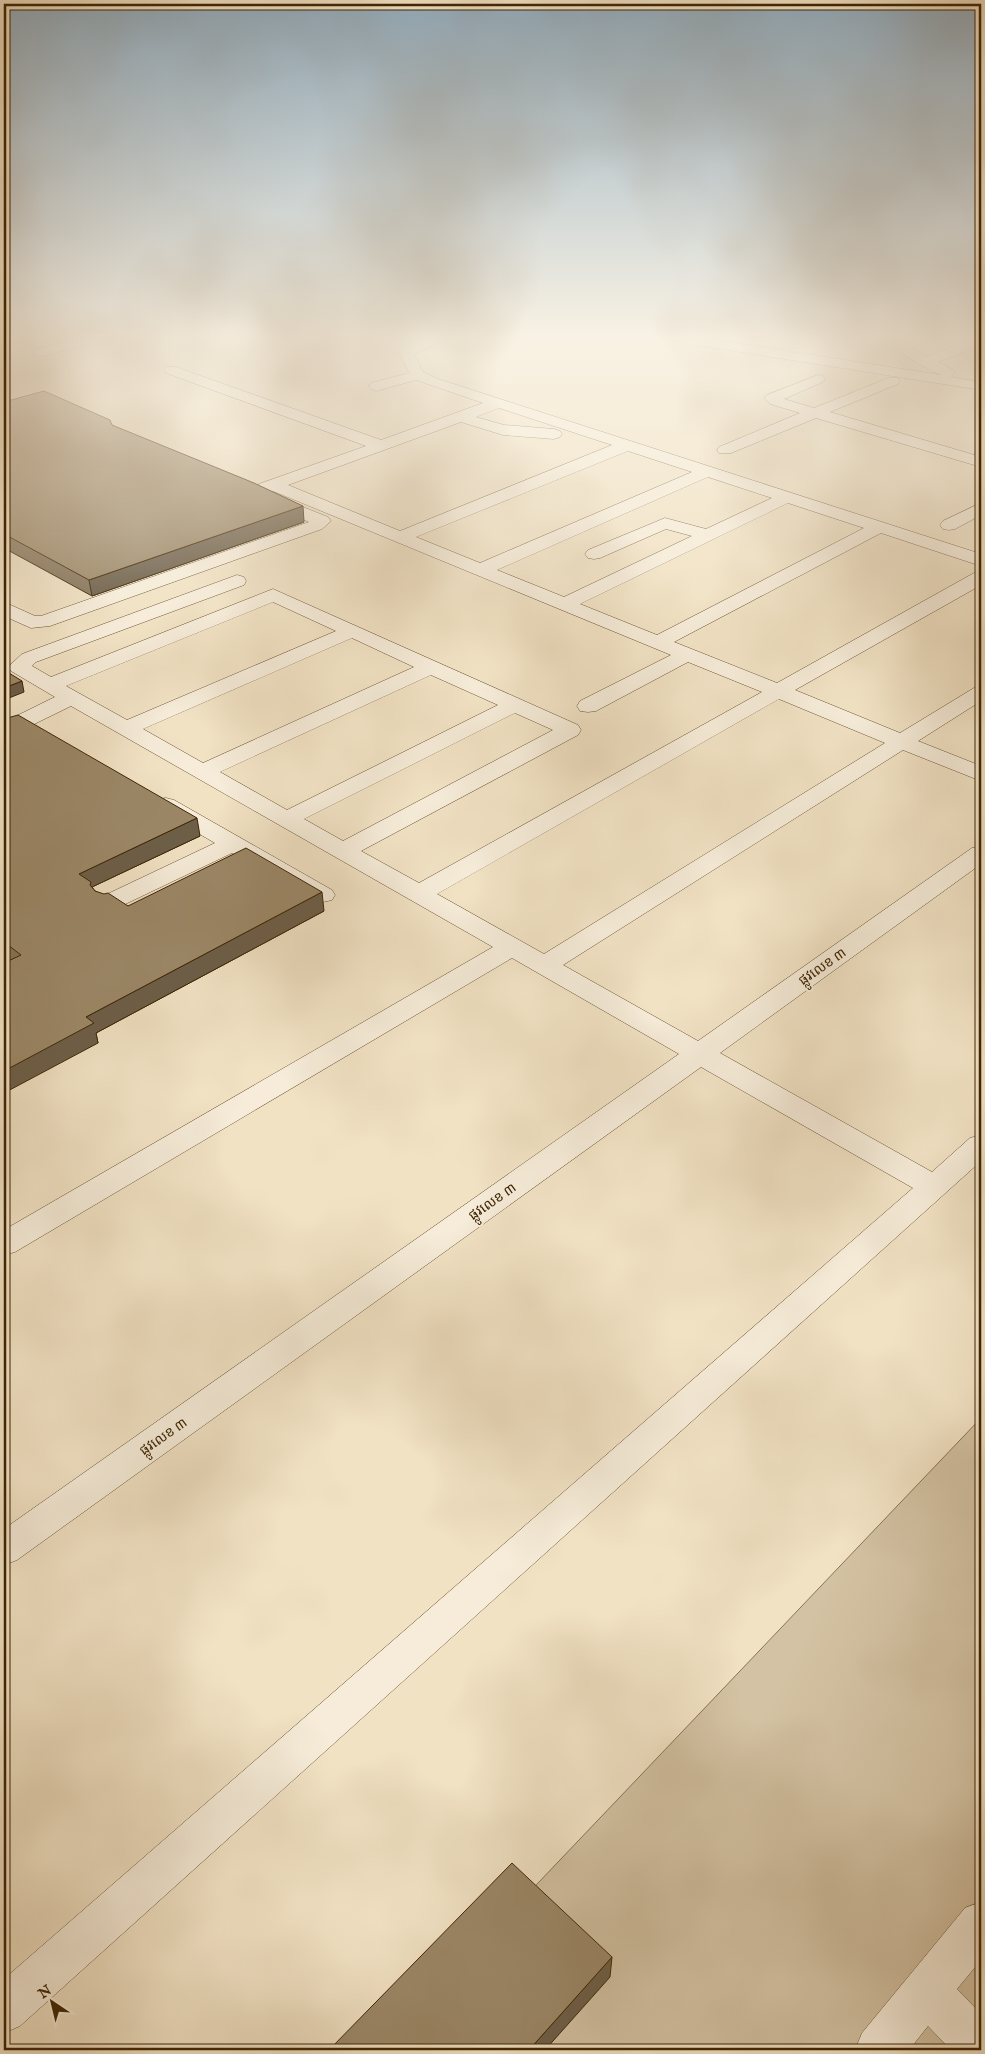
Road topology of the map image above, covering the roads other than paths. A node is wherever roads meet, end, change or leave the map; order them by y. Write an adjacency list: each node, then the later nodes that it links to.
1 (345, 433): 9 (street)
2 (417, 433): 9 (street)
3 (537, 433): 7 (street)
4 (590, 433): 8 (street)
5 (767, 433): 10 (street)
6 (882, 433): 11 (street)
7 (554, 434)
8 (627, 445): 12 (street); 19 (street)
9 (381, 446): 13 (street)
10 (725, 450)
11 (981, 462)
12 (708, 471): 14 (street); 22 (street)
13 (259, 488): 19 (street); 26 (street)
14 (787, 497): 17 (street); 18 (street)
15 (981, 508): 16 (street)
16 (949, 525)
17 (879, 527): 21 (street); 28 (street)
18 (708, 535): 20 (street); 25 (street)
19 (400, 537): 22 (street)
20 (594, 554)
21 (981, 560)
22 (480, 570): 25 (street)
23 (981, 577): 32 (street)
24 (237, 581): 31 (street)
25 (564, 604): 28 (street)
26 (4, 608)
27 (352, 631): 30 (street); 31 (street); 38 (street)
28 (658, 642): 29 (street)
29 (687, 654): 32 (street); 36 (street)
30 (431, 667): 35 (street); 41 (street)
31 (49, 685): 34 (street)
32 (777, 690): 40 (street); 48 (street)
33 (981, 692): 40 (street)
34 (72, 697): 37 (street); 38 (street)
35 (515, 705): 44 (street); 46 (street)
36 (588, 706)
37 (13, 726): 39 (street)
38 (126, 728): 41 (street)
39 (47, 737)
40 (902, 741): 42 (street); 52 (street)
41 (202, 772): 44 (street)
42 (981, 774)
43 (149, 794): 45 (street)
44 (287, 819): 46 (street)
45 (233, 842): 49 (street); 50 (street)
46 (343, 851): 48 (street)
47 (981, 853): 53 (street, ផ្លូវលេខ ៣)
48 (418, 894): 51 (street)
49 (323, 895)
50 (108, 903)
51 (512, 947): 52 (street); 56 (street)
52 (544, 965): 53 (street)
53 (700, 1054): 55 (street); 57 (street, ផ្លូវលេខ ៣)
54 (981, 1146): 55 (street)
55 (935, 1187): 60 (street)
56 (4, 1244)
57 (4, 1549)
58 (981, 1924): 59 (street)
59 (926, 1991): 61 (street); 62 (street)
60 (4, 2010)
61 (981, 2048)
62 (879, 2050)

